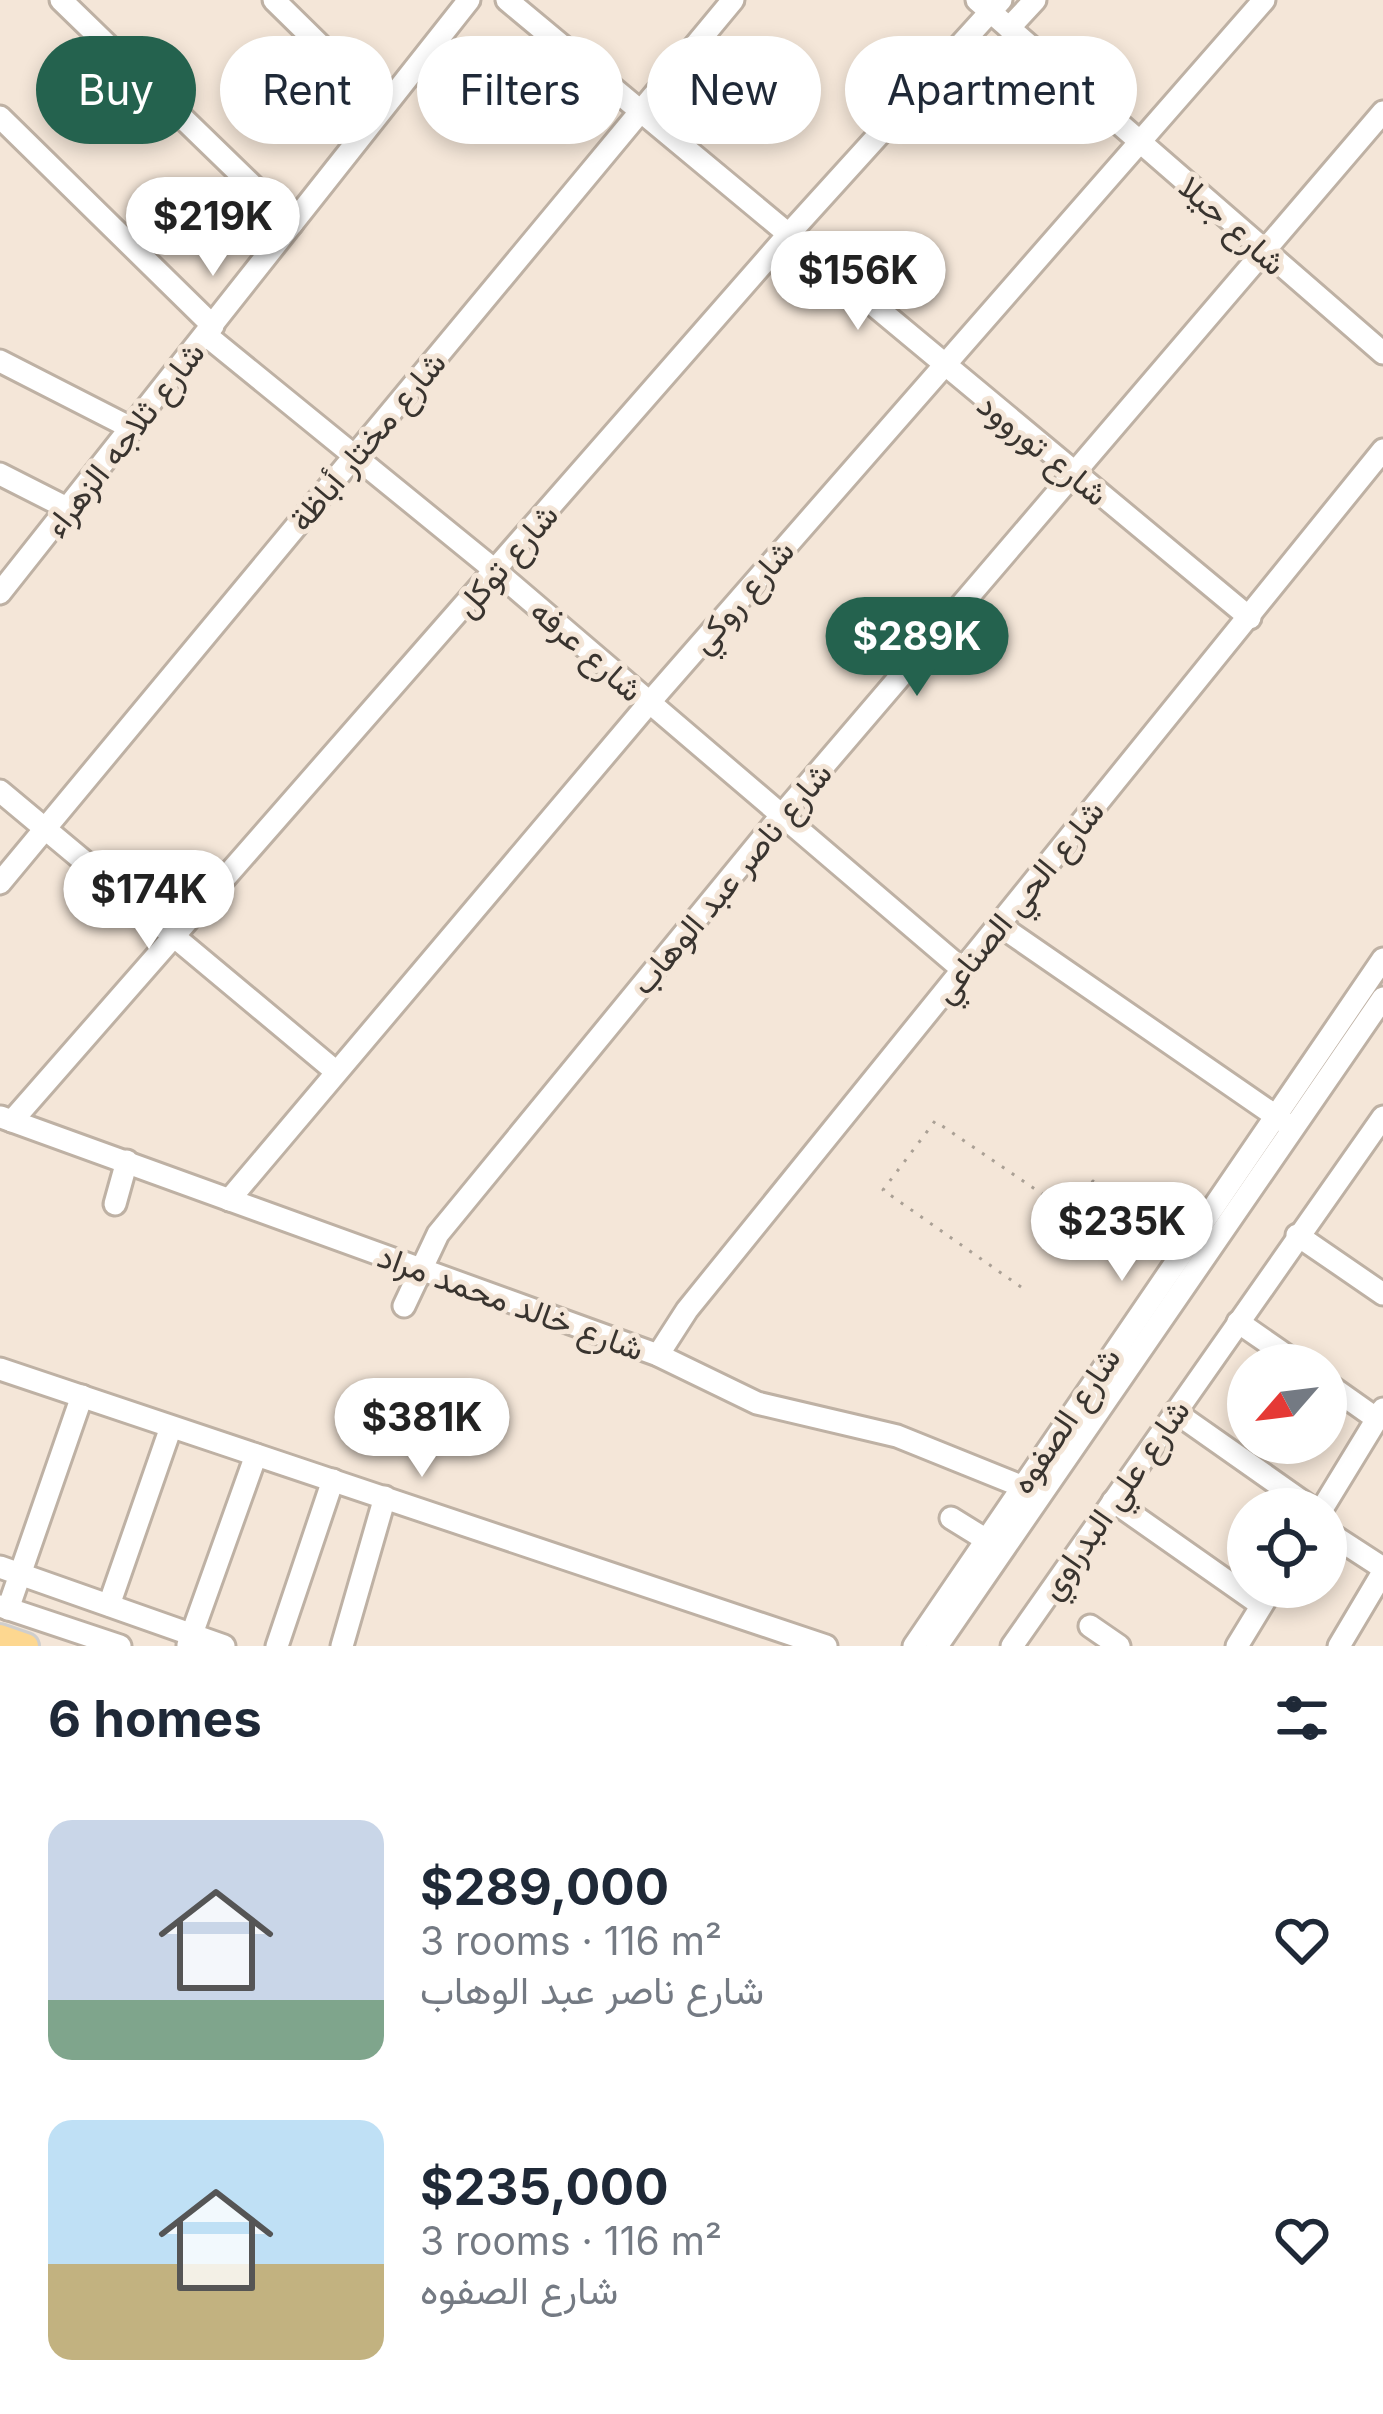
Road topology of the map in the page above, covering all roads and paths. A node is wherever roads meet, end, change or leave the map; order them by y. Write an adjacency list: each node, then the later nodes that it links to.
1 (62, 0): 17 (street)
2 (274, 0): 10 (street)
3 (469, 0): 11 (street, شارع ثلاجه الزهراء)
4 (507, 0): 12 (street, شارع توروود)
5 (1035, 0): 9 (street)
6 (1264, 0): 15 (street, شارع روكي)
7 (722, 4): 12 (street, شارع مختار أباظة)
8 (989, 4): 9 (street, شارع جيلا); 18 (street, شارع توكل)
9 (1009, 28): 15 (street, شارع جيلا)
10 (311, 36)
11 (393, 95)
12 (643, 108): 18 (street, شارع توروود); 26 (street, شارع مختار أباظة)
13 (1383, 112): 19 (street, شارع ناصر عبد الوهاب)
14 (0, 116): 20 (street, شارع عرفه)
15 (1140, 142): 19 (street, شارع جيلا); 23 (street, شارع روكي)
16 (354, 144): 17 (street, شارع ثلاجه الزهراء)
17 (292, 224): 20 (street, شارع ثلاجه الزهراء)
18 (787, 236): 23 (street, شارع توروود); 30 (street, شارع توكل)
19 (1265, 255): 21 (street, شارع جيلا); 27 (street, شارع ناصر عبد الوهاب)
20 (209, 331): 24 (street, شارع ثلاجه الزهراء); 26 (street, شارع عرفه)
21 (1383, 353)
22 (0, 361): 24 (street)
23 (943, 367): 27 (street, شارع توروود); 33 (street, شارع روكي)
24 (134, 429): 29 (street, شارع ثلاجه الزهراء)
25 (1383, 450): 32 (street, شارع الحي الصناعي)
26 (354, 457): 30 (street, شارع عرفه); 36 (street, شارع مختار أباظة)
27 (1072, 472): 32 (street, شارع توروود); 35 (street, شارع ناصر عبد الوهاب)
28 (0, 473): 29 (street)
29 (69, 509): 31 (street, شارع ثلاجه الزهراء)
30 (496, 572): 33 (street, شارع عرفه); 39 (street, شارع توكل)
31 (0, 593)
32 (1250, 618): 38 (street, شارع الحي الصناعي)
33 (649, 704): 35 (street, شارع عرفه); 43 (street, شارع روكي)
34 (0, 791): 36 (street)
35 (780, 817): 41 (street, شارع عرفه); 53 (street, شارع ناصر عبد الوهاب)
36 (45, 829): 37 (street, شارع مختار أباظة); 39 (street)
37 (0, 883)
38 (998, 925): 41 (street, شارع الحي الصناعي); 46 (street)
39 (174, 935): 43 (street); 45 (street, شارع توكل)
40 (1383, 959): 46 (street, شارع الصفوه)
41 (963, 970): 59 (street, شارع الحي الصناعي)
42 (1383, 998): 46 (street, شارع الصفوه)
43 (334, 1070): 49 (street, شارع روكي)
44 (1383, 1118): 47 (street, شارع علي البدراوي)
45 (6, 1119): 48 (street, شارع خالد محمد مراد)
46 (1284, 1122): 52 (street, شارع الصفوه); 92 (street, شارع الصفوه)
47 (1375, 1145): 51 (street, شارع علي البدراوي)
48 (127, 1161): 49 (street, شارع خالد محمد مراد); 50 (street)
49 (229, 1200): 53 (street, شارع خالد محمد مراد)
50 (115, 1204)
51 (1297, 1235): 55 (street); 57 (street, شارع علي البدراوي)
52 (1188, 1240): 54 (path); 68 (street, شارع الصفوه)
53 (419, 1269): 56 (street, شارع ناصر عبد الوهاب); 59 (street, شارع خالد محمد مراد)
54 (1021, 1287)
55 (1383, 1294)
56 (404, 1306)
57 (1238, 1322): 58 (street); 63 (street, شارع علي البدراوي)
58 (1270, 1344)
59 (658, 1355): 68 (street, شارع خالد محمد مراد)
60 (0, 1369): 62 (street)
61 (1347, 1395): 64 (street)
62 (82, 1396): 65 (street); 77 (street)
63 (1175, 1412): 69 (street); 72 (street, شارع علي البدراوي)
64 (1380, 1414): 70 (street)
65 (171, 1426): 66 (street); 79 (street)
66 (256, 1455): 67 (street); 84 (street)
67 (333, 1480): 71 (street); 88 (street)
68 (1021, 1486): 74 (street, شارع الصفوه)
69 (1286, 1488)
70 (1331, 1488)
71 (385, 1497): 89 (street); 90 (street)
72 (1113, 1501): 78 (street); 93 (street, شارع علي البدراوي)
73 (951, 1518): 74 (street)
74 (985, 1539): 91 (street, شارع الصفوه)
75 (1347, 1546): 76 (street)
76 (1383, 1569): 96 (street)
77 (10, 1570): 79 (street); 80 (street)
78 (1227, 1571)
79 (109, 1605): 84 (street)
80 (4, 1607): 86 (street)
81 (1260, 1608): 95 (street)
82 (1090, 1626): 94 (street)
83 (0, 1637): 85 (main road)
84 (190, 1640): 87 (street)
85 (26, 1646)
86 (120, 1646)
87 (224, 1646)
88 (277, 1646)
89 (342, 1646)
90 (826, 1646)
91 (914, 1646)
92 (937, 1646)
93 (1012, 1646)
94 (1119, 1646)
95 (1237, 1646)
96 (1339, 1646)

